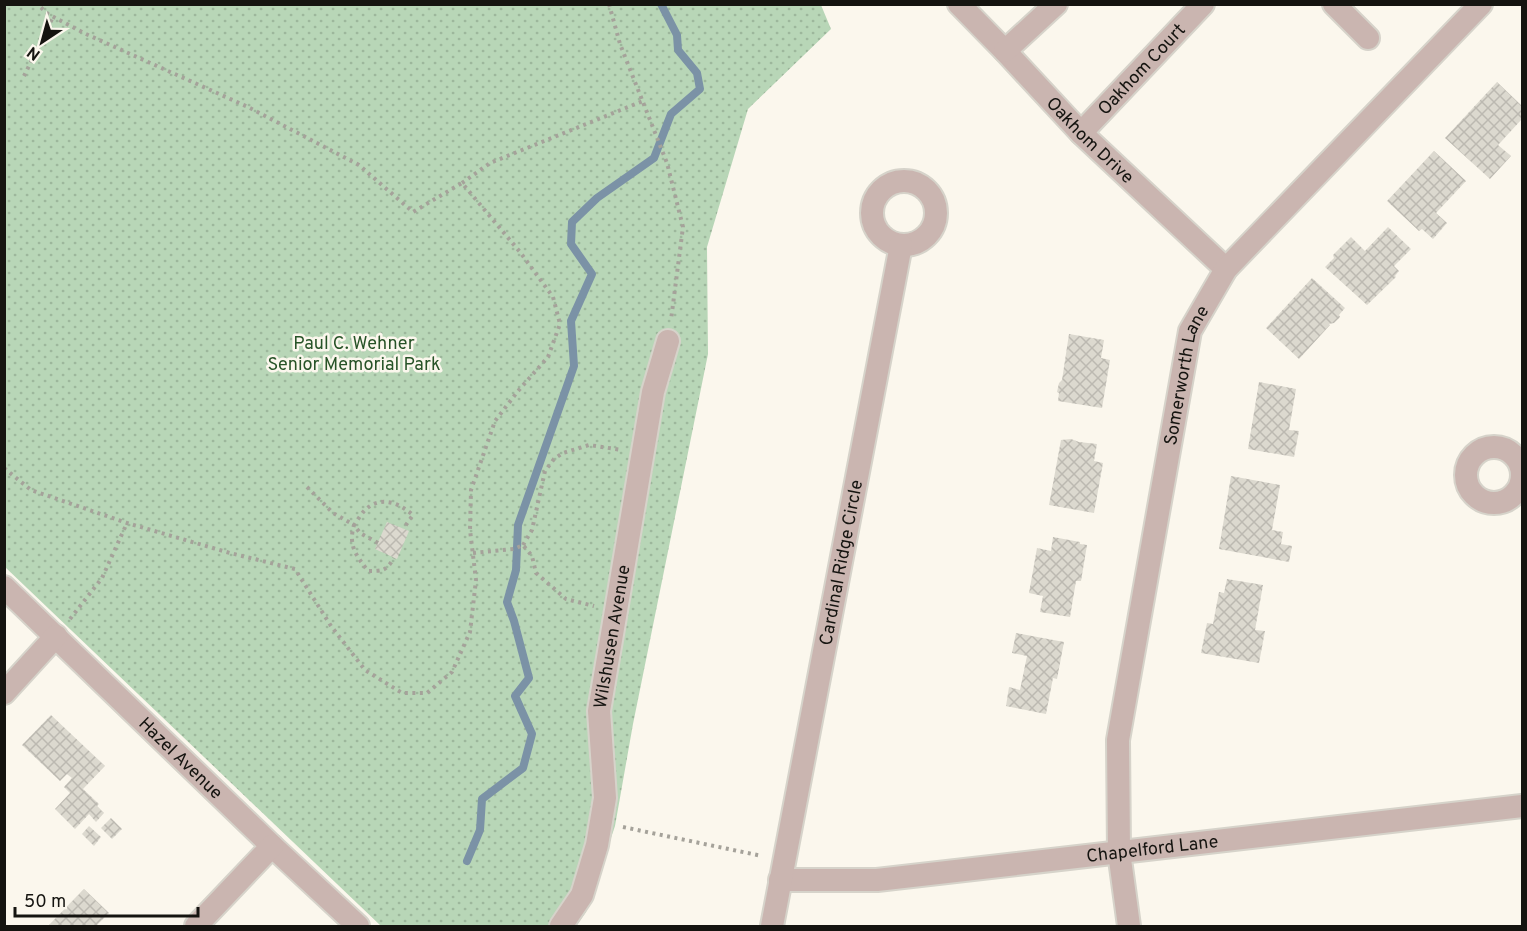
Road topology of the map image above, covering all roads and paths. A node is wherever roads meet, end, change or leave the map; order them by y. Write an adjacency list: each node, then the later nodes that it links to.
1 (37, 4): 8 (path)
2 (609, 4): 12 (path)
3 (959, 4): 10 (street, Oakhom Drive)
4 (1056, 4): 10 (street)
5 (1203, 4): 13 (street, Oakhom Court)
6 (1334, 4): 9 (street)
7 (1481, 4): 16 (street, Somerworth Lane)
8 (53, 17): 11 (path); 14 (path)
9 (1368, 38)
10 (1005, 51): 13 (street, Oakhom Drive)
11 (24, 76)
12 (643, 101): 14 (path); 17 (path)
13 (1081, 133): 16 (street, Oakhom Drive)
14 (462, 183): 26 (path)
15 (901, 245): 36 (street, Cardinal Ridge Circle)
16 (1226, 269): 35 (street, Somerworth Lane)
17 (668, 341): 18 (street, Wilshusen Avenue)
18 (642, 453): 25 (path); 29 (street, Wilshusen Avenue)
19 (4, 468): 21 (path)
20 (307, 487): 22 (path)
21 (127, 523): 26 (path); 30 (path)
22 (354, 525): 23 (path); 24 (path); 27 (path)
23 (403, 529)
24 (378, 543)
25 (522, 545): 26 (path); 29 (path)
26 (472, 553)
27 (394, 558)
28 (4, 587): 30 (street, Hazel Avenue)
29 (616, 611): 33 (street, Wilshusen Avenue)
30 (56, 636): 31 (street); 34 (street, Hazel Avenue)
31 (4, 693)
32 (1522, 806): 35 (street, Chapelford Lane)
33 (601, 823): 36 (path); 39 (street, Wilshusen Avenue)
34 (272, 846): 37 (street); 38 (street, Hazel Avenue)
35 (1119, 852): 36 (street, Chapelford Lane); 41 (street, Somerworth Lane)
36 (782, 870): 40 (street, Cardinal Ridge Circle)
37 (196, 927)
38 (358, 927)
39 (561, 927)
40 (772, 927)
41 (1129, 927)

